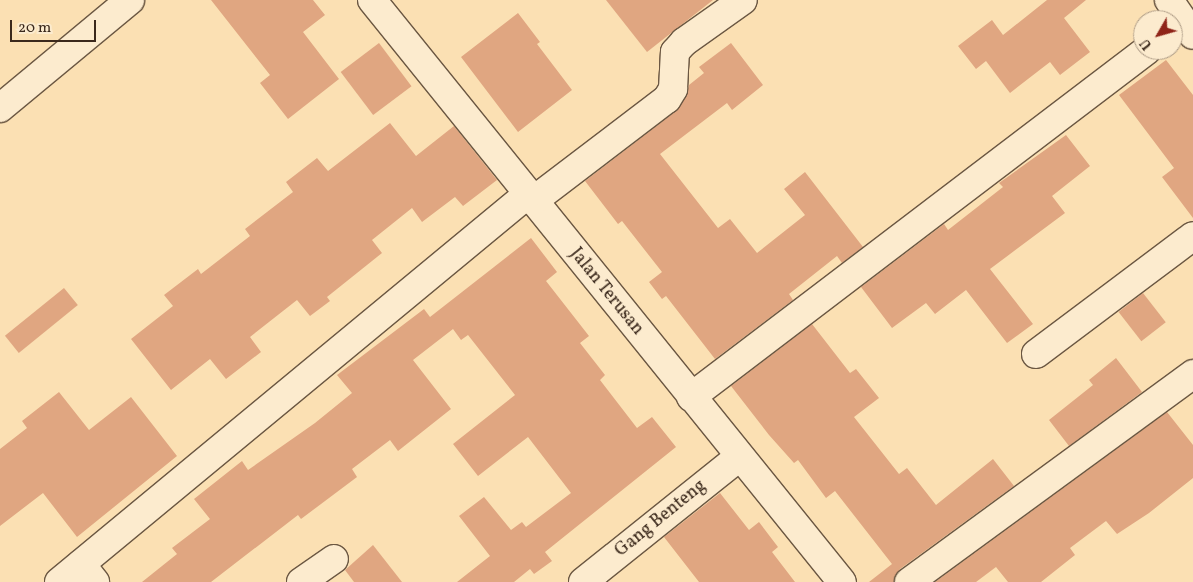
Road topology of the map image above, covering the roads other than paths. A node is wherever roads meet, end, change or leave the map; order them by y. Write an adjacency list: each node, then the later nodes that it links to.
1 (130, 0): 5 (street)
2 (372, 0): 6 (street, Jalan Terusan)
3 (743, 0): 6 (street)
4 (1134, 60): 10 (street)
5 (0, 108)
6 (531, 197): 10 (street, Jalan Terusan); 13 (street)
7 (1193, 236): 8 (street)
8 (1036, 354)
9 (1193, 374): 18 (street)
10 (691, 397): 11 (street, Jalan Terusan)
11 (739, 457): 16 (street, Gang Benteng); 17 (street, Jalan Terusan)
12 (334, 560): 15 (street)
13 (88, 573): 14 (street)
14 (59, 582)
15 (301, 582)
16 (582, 582)
17 (842, 582)
18 (909, 582)

